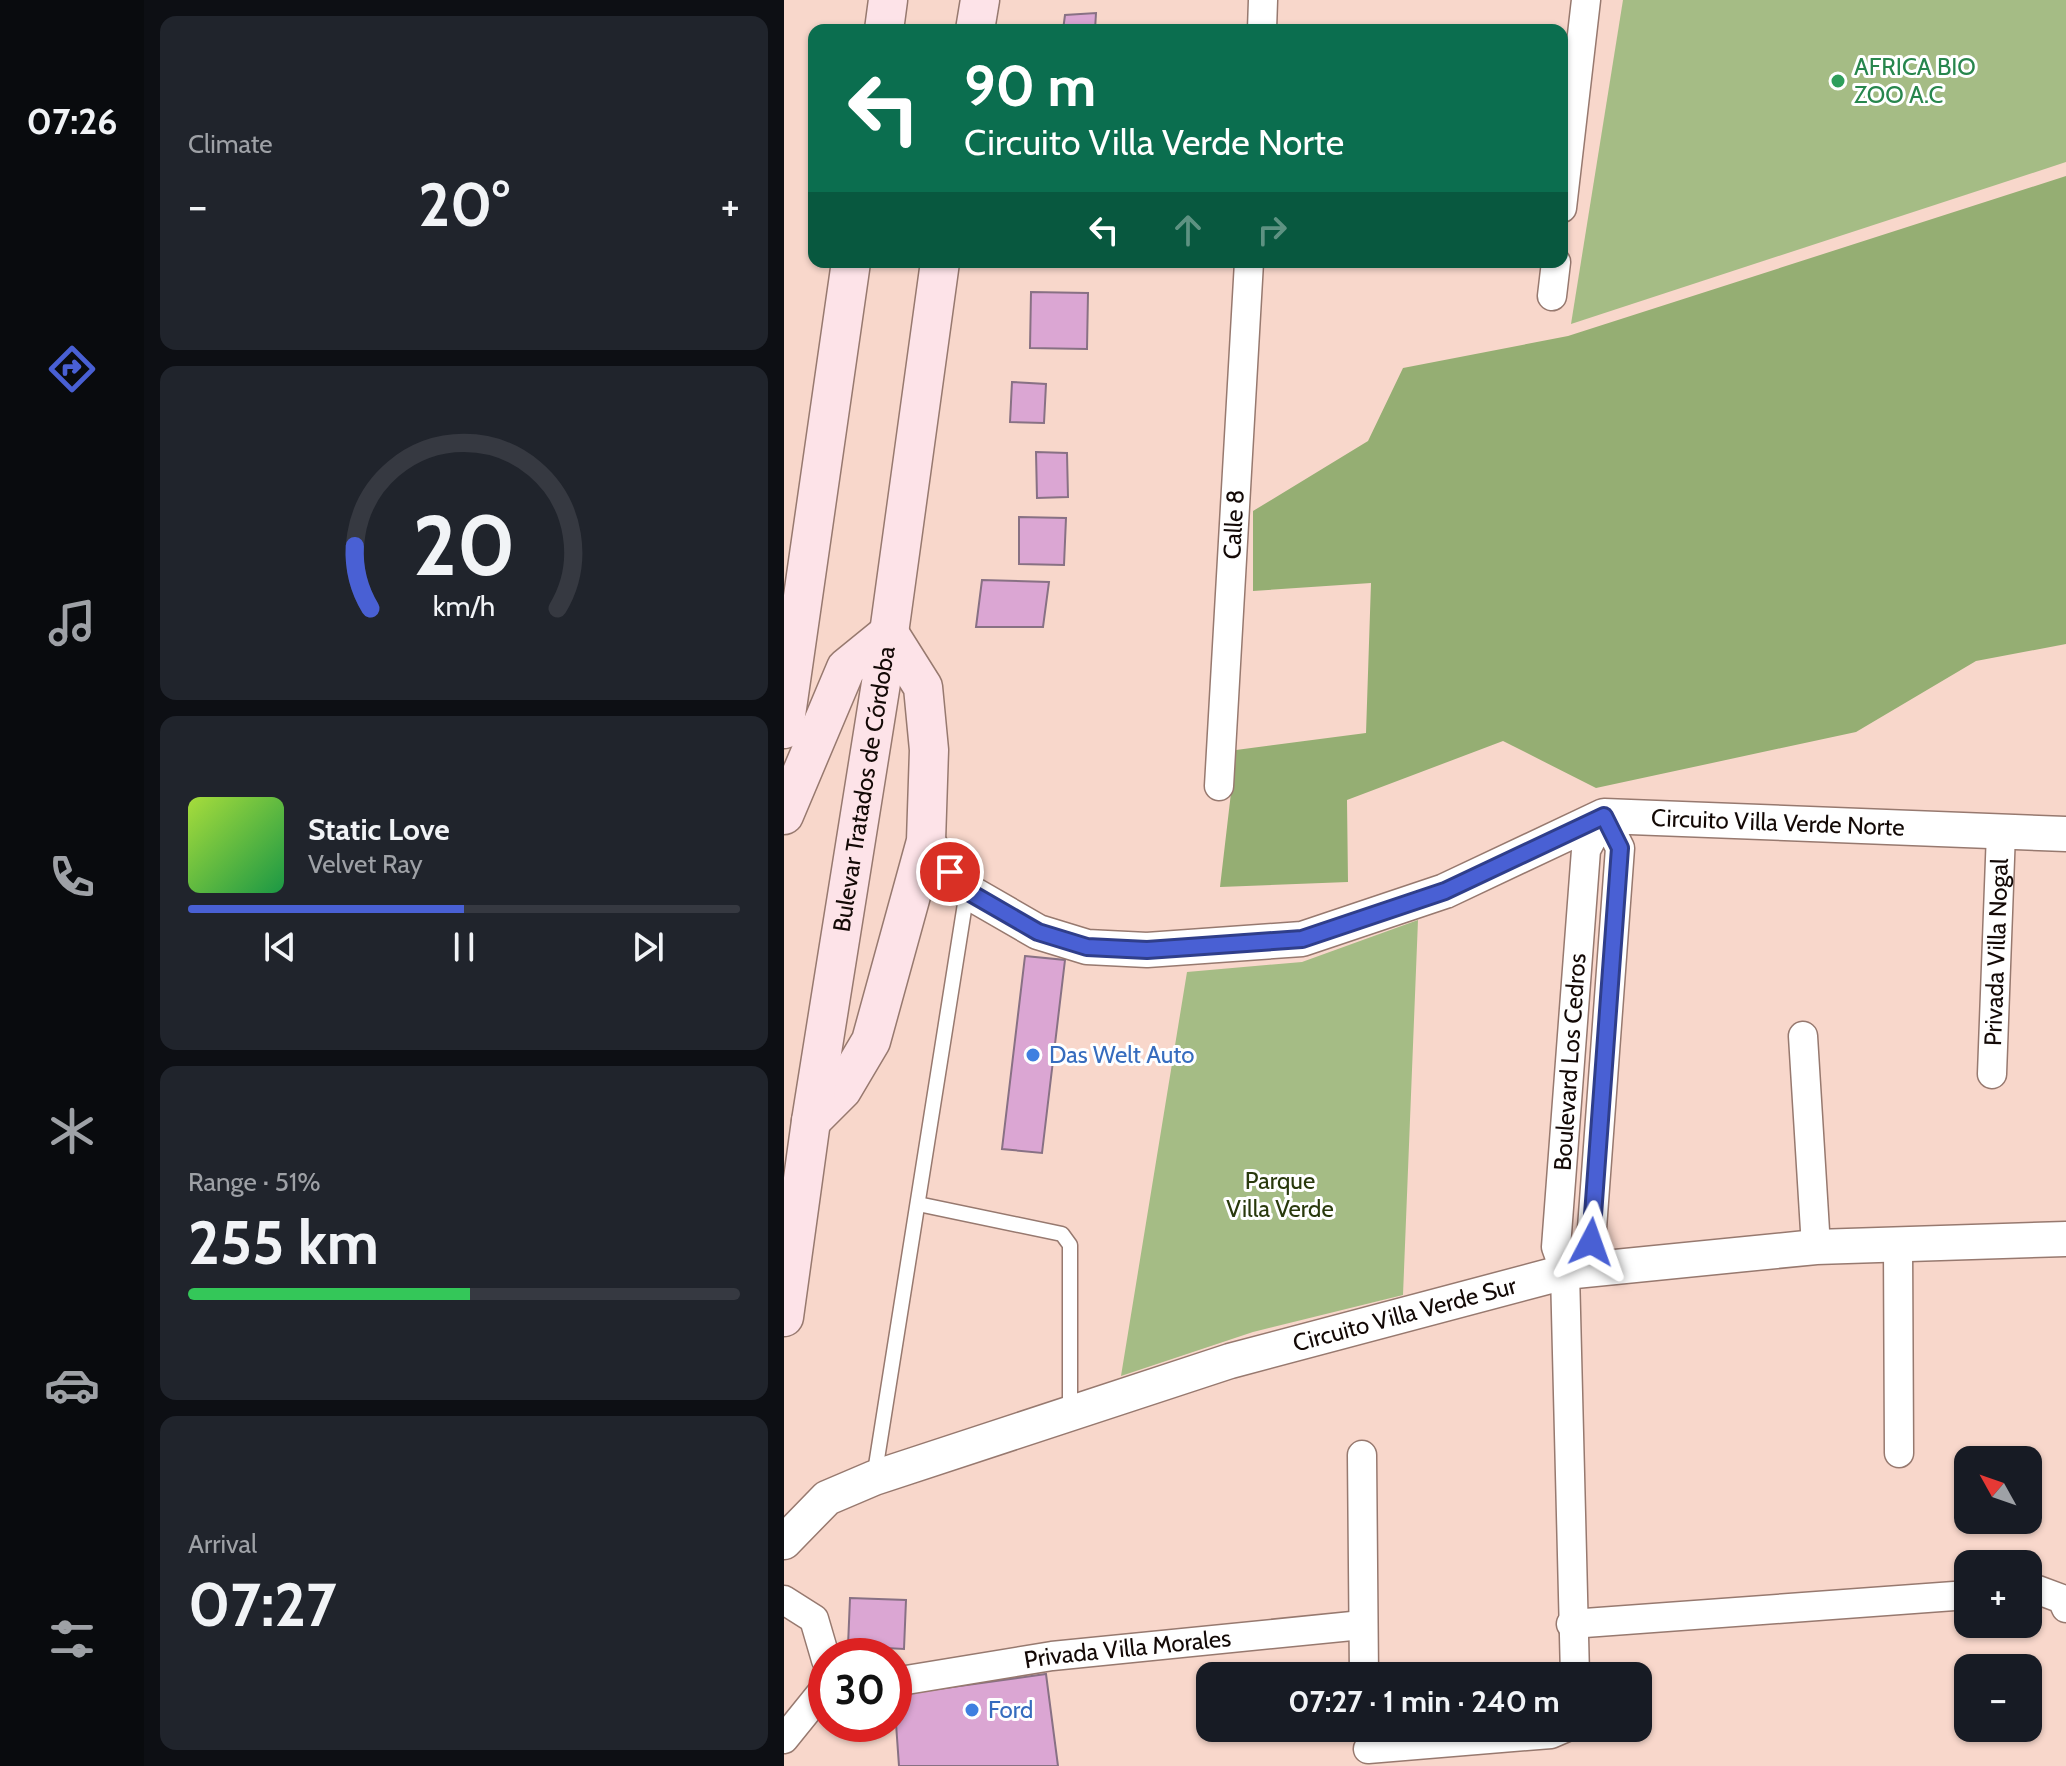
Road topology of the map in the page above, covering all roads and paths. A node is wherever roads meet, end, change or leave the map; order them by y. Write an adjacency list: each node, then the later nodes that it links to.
1 (888, 0): 5 (main road)
2 (980, 0): 6 (main road)
3 (1263, 0): 7 (street)
4 (1586, 0): 8 (street)
5 (885, 24)
6 (976, 24)
7 (1262, 24)
8 (1568, 156)
9 (850, 268): 15 (main road)
10 (939, 268): 14 (main road, Bulevar Tratados de Córdoba)
11 (1249, 268): 16 (street, Calle 8)
12 (1555, 268): 13 (street)
13 (1552, 296)
14 (889, 633): 17 (main road); 21 (main road); 25 (main road, Bulevar Tratados de Córdoba)
15 (784, 729)
16 (1219, 786)
17 (784, 815)
18 (1604, 816): 19 (street, Circuito Villa Verde Norte); 22 (street, Circuito Villa Verde Norte); 30 (street, Boulevard Los Cedros)
19 (2001, 832): 20 (street, Circuito Villa Verde Norte); 24 (street, Privada Villa Nogal)
20 (2066, 834)
21 (926, 841): 22 (street, Circuito Villa Verde Norte); 25 (main road)
22 (967, 891): 26 (lane)
23 (1803, 1036): 29 (street)
24 (1992, 1074)
25 (811, 1121): 31 (main road, Bulevar Tratados de Córdoba)
26 (918, 1204): 32 (lane); 35 (lane)
27 (2066, 1239): 28 (street, Circuito Villa Verde Sur)
28 (1898, 1245): 29 (street, Circuito Villa Verde Sur); 33 (street)
29 (1816, 1247): 30 (street, Circuito Villa Verde Sur)
30 (1565, 1272): 32 (street, Circuito Villa Verde Sur); 41 (street, Boulevard Los Cedros)
31 (784, 1317)
32 (1070, 1414): 35 (street, Circuito Villa Verde Sur)
33 (1899, 1453)
34 (1362, 1455): 42 (street)
35 (874, 1478): 36 (street, Circuito Villa Verde Sur)
36 (784, 1542)
37 (2042, 1592): 40 (street)
38 (1954, 1596): 41 (street)
39 (784, 1600): 43 (street)
40 (2066, 1608)
41 (1571, 1624): 45 (street, Boulevard Los Cedros)
42 (1362, 1625): 44 (street); 46 (street, Privada Villa Morales)
43 (820, 1638)
44 (1363, 1662)
45 (1574, 1662)
46 (912, 1679)
47 (808, 1709): 48 (street)
48 (784, 1739)
49 (1446, 1742): 50 (street)
50 (1368, 1748)

